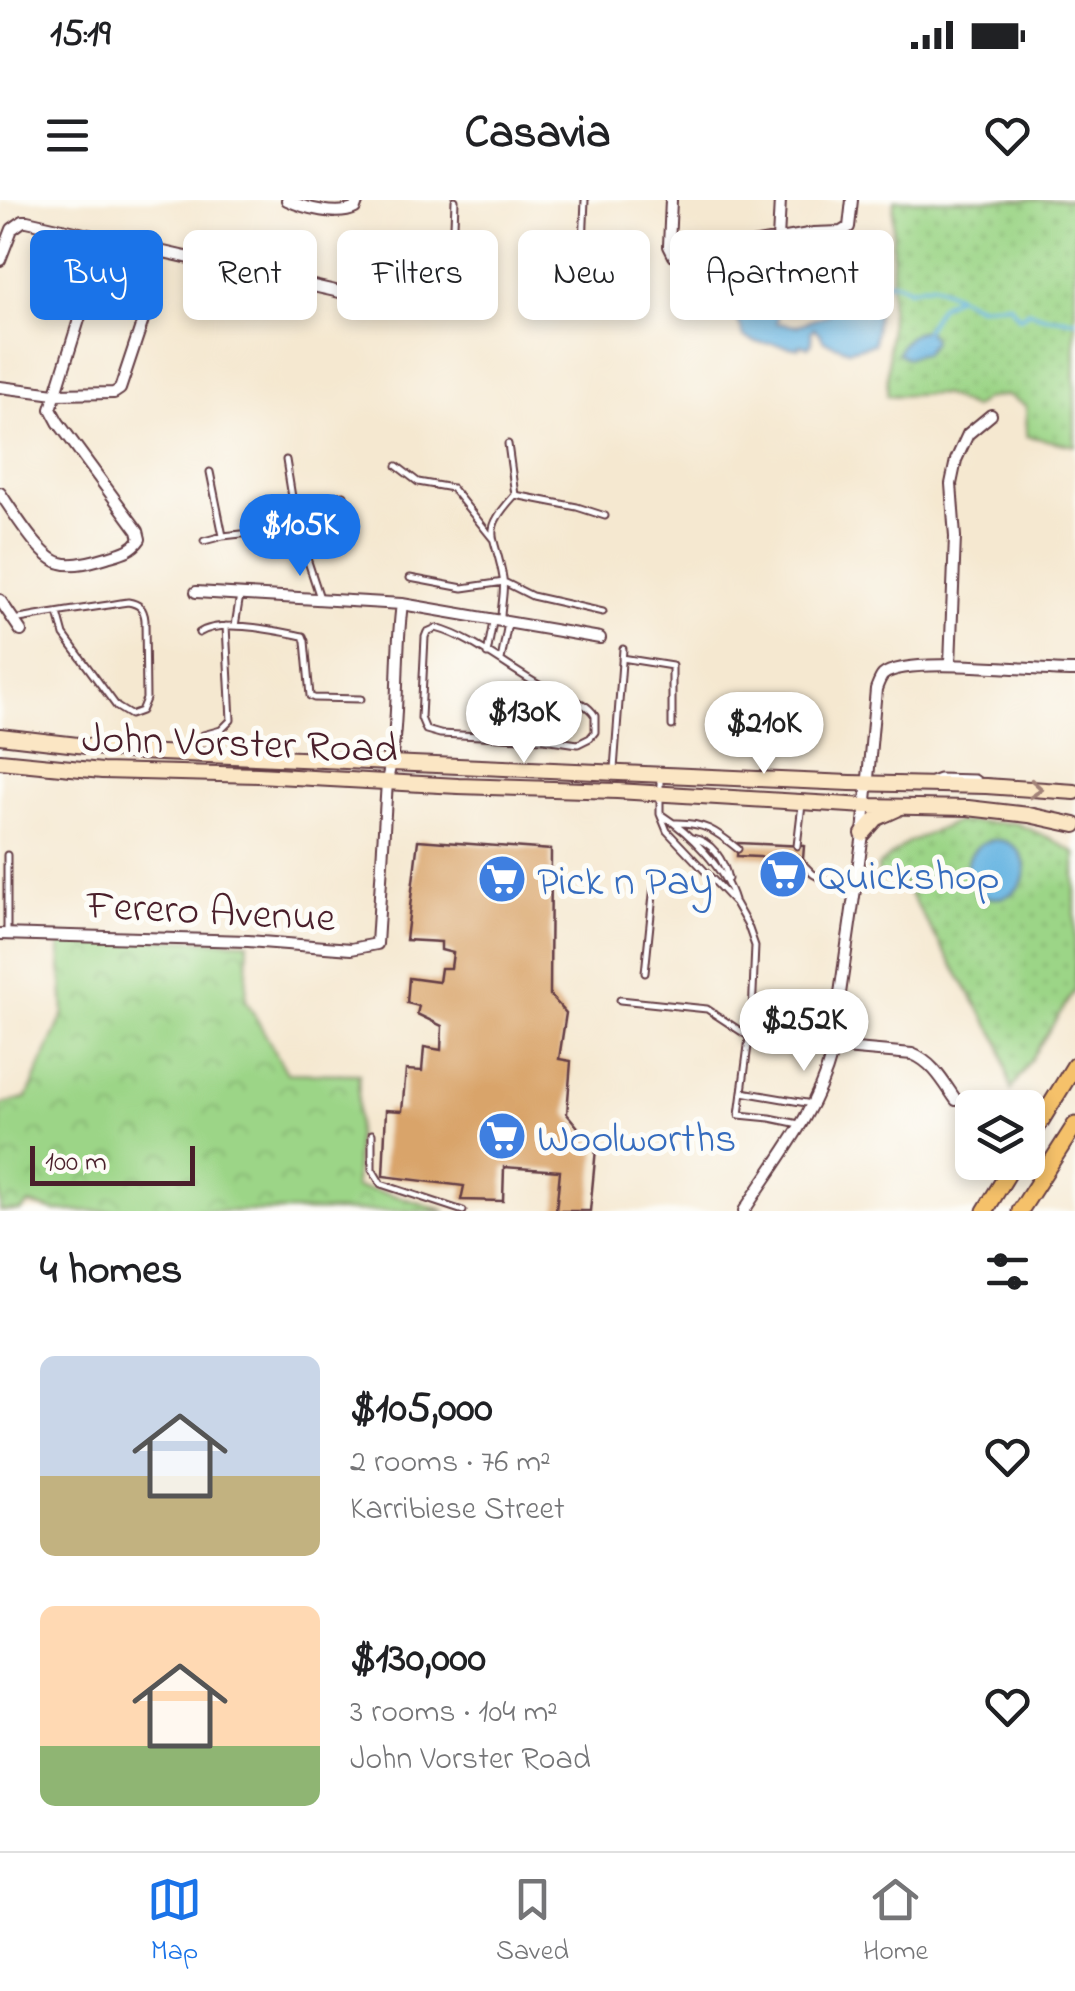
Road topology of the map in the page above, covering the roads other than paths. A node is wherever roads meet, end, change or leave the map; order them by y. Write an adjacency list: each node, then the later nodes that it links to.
1 (287, 200): 2 (street)
2 (358, 200)
3 (455, 200): 9 (lane)
4 (585, 200): 10 (lane)
5 (671, 200): 13 (street)
6 (780, 200): 11 (street)
7 (852, 200): 12 (street)
8 (61, 230): 15 (street)
9 (454, 230)
10 (584, 230)
11 (778, 230)
12 (846, 230)
13 (670, 249)
14 (163, 253): 16 (street)
15 (0, 260)
16 (337, 291)
17 (78, 320): 20 (street)
18 (143, 320): 20 (street)
19 (0, 387): 20 (street)
20 (54, 394): 26 (street)
21 (991, 415): 55 (street)
22 (508, 444): 27 (lane)
23 (286, 460): 29 (lane)
24 (397, 466): 33 (lane)
25 (210, 472): 32 (lane)
26 (0, 493)
27 (515, 495): 30 (lane); 33 (lane)
28 (344, 496): 29 (lane)
29 (293, 506): 31 (lane)
30 (604, 516)
31 (297, 528): 32 (lane); 40 (lane)
32 (223, 536): 34 (lane)
33 (494, 539): 36 (lane)
34 (204, 541)
35 (410, 578): 36 (lane)
36 (504, 582): 43 (lane); 45 (lane)
37 (196, 592): 38 (street)
38 (240, 594): 40 (street); 47 (lane)
39 (0, 600): 44 (street)
40 (321, 600): 41 (street)
41 (402, 604): 45 (street); 62 (street, Ferero Avenue)
42 (58, 612): 42 (lane); 44 (lane)
43 (603, 612)
44 (14, 620): 48 (street)
45 (501, 622): 50 (street); 52 (lane); 54 (lane)
46 (226, 626): 47 (lane); 49 (lane); 59 (lane)
47 (235, 626): 57 (lane)
48 (21, 631)
49 (198, 632)
50 (600, 638)
51 (622, 649): 53 (lane)
52 (487, 654): 54 (lane); 54 (lane)
53 (622, 658): 58 (lane); 63 (lane)
54 (502, 660)
55 (950, 664): 56 (street); 66 (street)
56 (1075, 670)
57 (361, 699)
58 (672, 726)
59 (203, 735)
60 (0, 736): 62 (main road, John Vorster Road)
61 (0, 762): 65 (main road, John Vorster Road)
62 (392, 763): 63 (main road, John Vorster Road); 65 (street, Ferero Avenue)
63 (614, 772): 64 (main road, John Vorster Road)
64 (660, 775): 66 (main road, John Vorster Road); 68 (lane)
65 (387, 781): 68 (main road, John Vorster Road); 87 (street, Ferero Avenue)
66 (868, 784): 67 (main road, John Vorster Road, one-way to 67); 70 (street)
67 (1075, 792)
68 (659, 794): 69 (main road, John Vorster Road); 72 (lane)
69 (803, 802): 70 (main road, John Vorster Road); 79 (lane)
70 (866, 806): 71 (main road, John Vorster Road); 75 (street)
71 (908, 806): 74 (main road, John Vorster Road); 75 (main road)
72 (660, 814): 73 (lane); 86 (lane)
73 (674, 823): 76 (lane); 77 (lane)
74 (1075, 824)
75 (863, 834): 85 (street)
76 (724, 836): 78 (lane); 80 (lane)
77 (689, 838): 78 (lane); 83 (lane)
78 (711, 846): 83 (lane)
79 (796, 846)
80 (738, 849)
81 (7, 855): 87 (lane)
82 (797, 858): 85 (lane)
83 (728, 882): 86 (lane)
84 (654, 885): 88 (lane)
85 (854, 897): 91 (street)
86 (735, 903): 90 (lane)
87 (3, 934)
88 (645, 973)
89 (620, 1000): 90 (lane)
90 (748, 1036): 93 (lane)
91 (833, 1046): 94 (street); 95 (street)
92 (1075, 1065): 96 (main road)
93 (742, 1092): 95 (lane); 97 (lane)
94 (955, 1099)
95 (812, 1104): 97 (street)
96 (1045, 1114)
97 (800, 1124): 102 (street)
98 (1075, 1125): 104 (main road)
99 (372, 1134): 101 (lane)
100 (1004, 1180): 103 (main road)
101 (463, 1211)
102 (744, 1211)
103 (985, 1211)
104 (1020, 1211)

